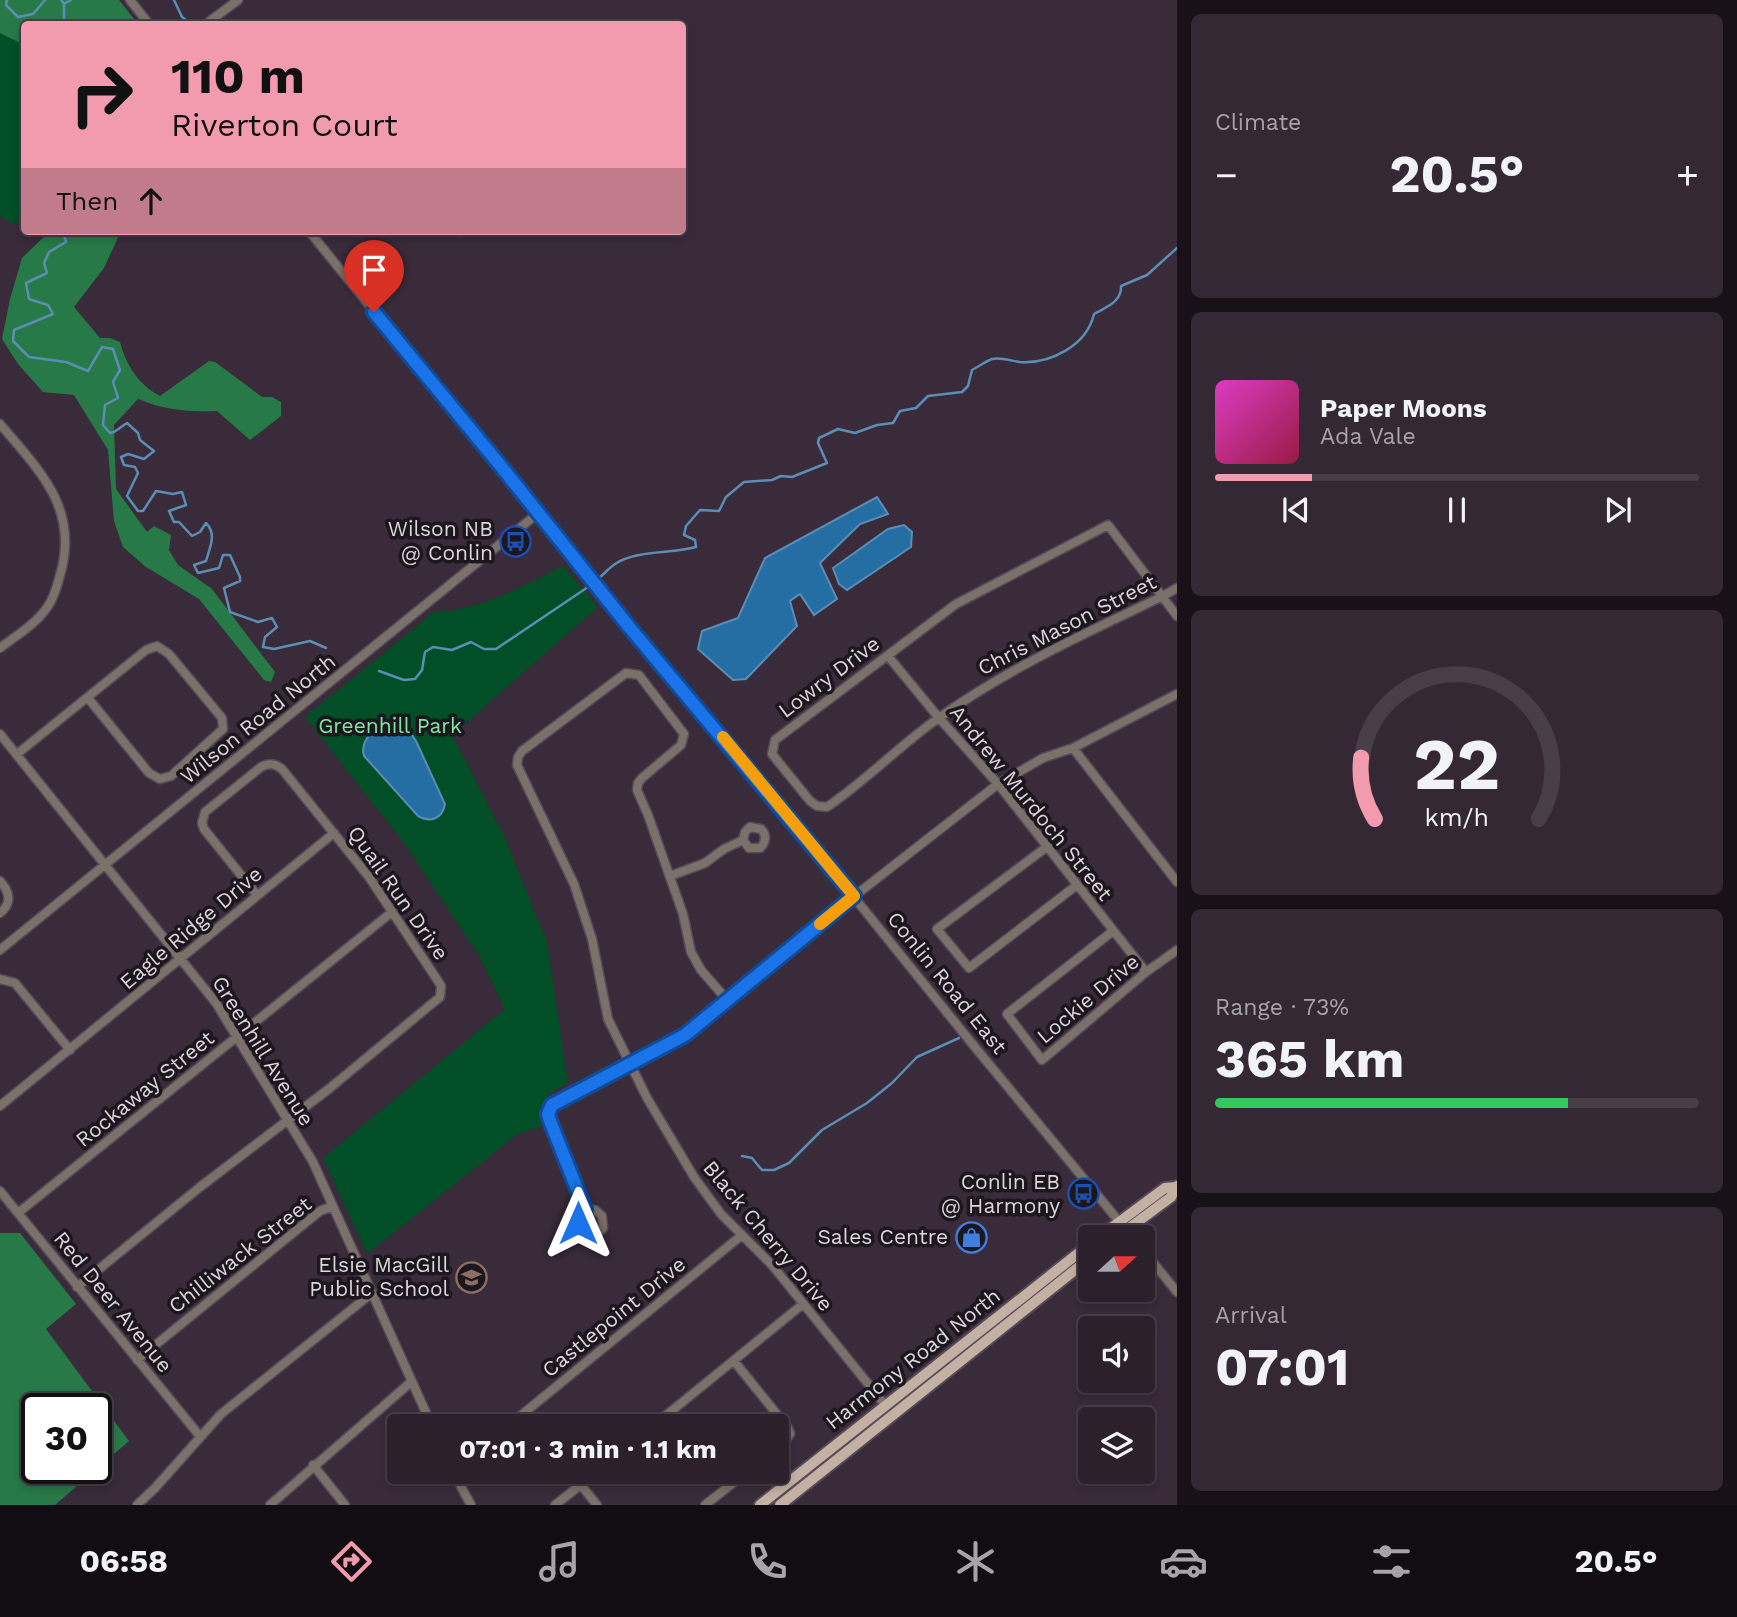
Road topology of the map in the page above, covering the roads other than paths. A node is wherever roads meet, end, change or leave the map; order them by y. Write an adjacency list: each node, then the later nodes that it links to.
1 (130, 0): 3 (street)
2 (238, 0): 4 (street)
3 (147, 21)
4 (210, 21)
5 (312, 235): 7 (street, Conlin Road East)
6 (0, 424): 11 (street)
7 (537, 514): 23 (street, Wilson Road North); 29 (street, Conlin Road East)
8 (1177, 588): 9 (street, Chris Mason Street)
9 (1161, 597): 10 (street); 12 (street, Lowry Drive); 15 (street, Chris Mason Street)
10 (1177, 616)
11 (0, 648)
12 (888, 656): 15 (street, Andrew Murdoch Street); 15 (street, Lowry Drive)
13 (1177, 694): 17 (street)
14 (88, 698): 14 (street); 18 (street)
15 (939, 718): 19 (street, Andrew Murdoch Street)
16 (0, 734): 18 (street, Greenhill Avenue)
17 (1073, 748): 19 (street); 26 (street)
18 (17, 754): 23 (street, Greenhill Avenue)
19 (998, 785): 22 (street, Andrew Murdoch Street); 29 (street)
20 (334, 833): 28 (street, Eagle Ridge Drive); 28 (street, Quail Run Drive); 30 (street, Quail Run Drive)
21 (743, 840): 24 (street)
22 (1048, 846): 27 (street, Andrew Murdoch Street); 27 (street)
23 (105, 865): 33 (street, Wilson Road North); 35 (street, Greenhill Avenue)
24 (670, 876): 38 (street, Black Cherry Drive); 41 (street, Black Cherry Drive)
25 (0, 881): 31 (street)
26 (1177, 882)
27 (1076, 885): 32 (street, Andrew Murdoch Street)
28 (257, 895): 35 (street, Eagle Ridge Drive)
29 (854, 896): 38 (street); 49 (street, Conlin Road East)
30 (391, 912): 39 (street, Rockaway Street); 43 (street, Quail Run Drive)
31 (0, 913)
32 (1113, 932): 36 (street, Andrew Murdoch Street); 36 (street, Lockie Drive)
33 (0, 950)
34 (1177, 950): 36 (street, Lockie Drive)
35 (182, 960): 39 (street, Greenhill Avenue); 40 (street, Eagle Ridge Drive)
36 (1146, 972)
37 (0, 979): 40 (street)
38 (727, 1001): 41 (street)
39 (236, 1038): 43 (street, Greenhill Avenue); 48 (street, Rockaway Street)
40 (70, 1050): 42 (street, Eagle Ridge Drive)
41 (630, 1064): 47 (street); 51 (street, Black Cherry Drive)
42 (0, 1106)
43 (287, 1120): 46 (street, Greenhill Avenue); 55 (street, Quail Run Drive)
44 (1176, 1187): 50 (main road)
45 (0, 1191): 48 (street, Red Deer Avenue)
46 (333, 1206): 57 (street, Greenhill Avenue); 59 (street, Chilliwack Street)
47 (585, 1209)
48 (18, 1213): 55 (street, Red Deer Avenue)
49 (1119, 1225)
50 (1132, 1225)
51 (742, 1235): 58 (street, Black Cherry Drive); 64 (street, Castlepoint Drive)
52 (1078, 1254): 62 (main road, Harmony Road North)
53 (1155, 1265): 56 (street)
54 (1078, 1268): 80 (main road, Harmony Road North)
55 (77, 1287): 59 (street, Red Deer Avenue)
56 (1177, 1292)
57 (372, 1293): 61 (street, Greenhill Avenue); 67 (street)
58 (803, 1304): 60 (street); 62 (street, Black Cherry Drive)
59 (137, 1360): 67 (street, Red Deer Avenue)
60 (734, 1361): 65 (street); 66 (street)
61 (411, 1382): 63 (street, Greenhill Avenue); 68 (street)
62 (886, 1406): 79 (main road, Harmony Road North)
63 (426, 1414)
64 (523, 1414)
65 (668, 1414)
66 (777, 1414)
67 (200, 1435): 72 (street)
68 (313, 1465): 73 (street); 74 (street)
69 (460, 1484): 75 (street)
70 (732, 1484): 78 (street)
71 (581, 1485): 76 (street); 77 (street)
72 (137, 1505)
73 (270, 1505)
74 (345, 1505)
75 (471, 1505)
76 (555, 1505)
77 (597, 1505)
78 (705, 1505)
79 (760, 1505)
80 (780, 1505)

